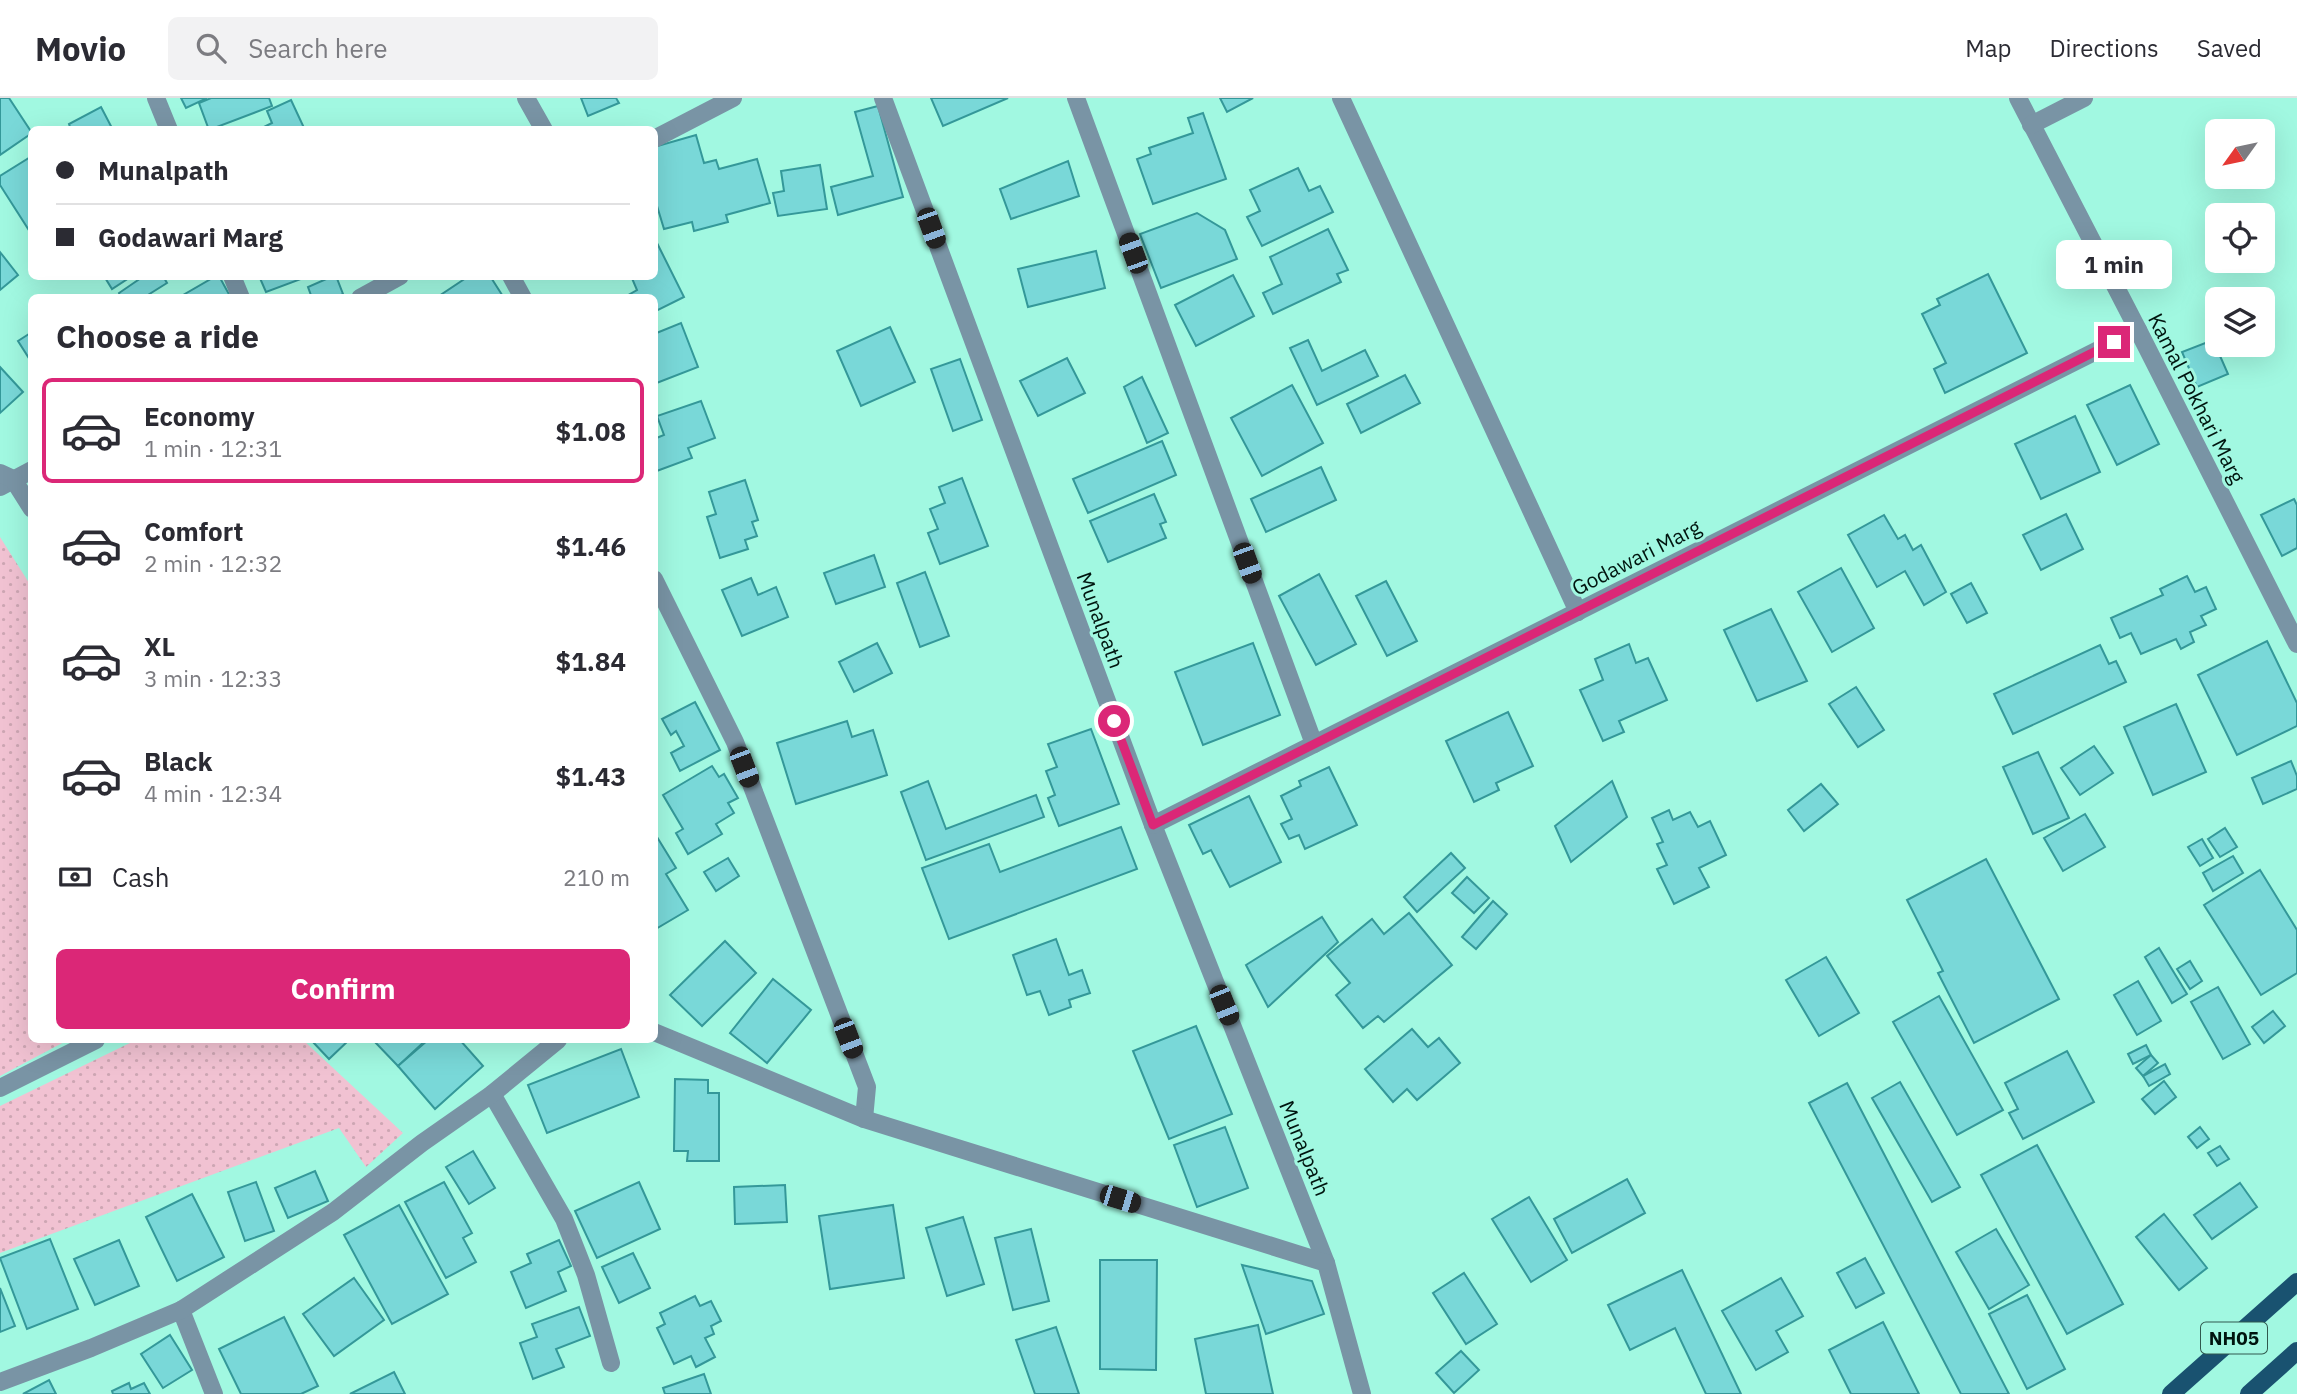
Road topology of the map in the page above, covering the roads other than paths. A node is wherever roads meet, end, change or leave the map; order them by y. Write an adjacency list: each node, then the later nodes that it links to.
1 (156, 98): 10 (street)
2 (526, 98): 11 (street)
3 (733, 98): 12 (street)
4 (883, 98): 23 (street, Munalpath)
5 (1076, 98): 22 (street)
6 (1341, 98): 20 (street)
7 (2018, 98): 9 (street, Kamal Pokhari Marg)
8 (2084, 98): 9 (street)
9 (2031, 125): 15 (street, Kamal Pokhari Marg)
10 (167, 126)
11 (542, 126)
12 (658, 137)
13 (393, 280): 14 (street)
14 (367, 294)
15 (2138, 330): 20 (street, Godawari Marg); 21 (street, Kamal Pokhari Marg)
16 (28, 471): 17 (street)
17 (4, 480): 18 (street)
18 (28, 505)
19 (658, 587): 29 (street)
20 (1578, 612): 22 (street, Godawari Marg)
21 (2297, 644)
22 (1314, 744): 23 (street, Godawari Marg)
23 (1153, 825): 30 (street, Munalpath)
24 (658, 1034): 29 (street)
25 (90, 1043): 27 (street)
26 (554, 1043): 28 (street)
27 (0, 1088)
28 (492, 1094): 32 (street); 34 (street)
29 (864, 1119): 30 (street)
30 (1326, 1263): 37 (street, Munalpath)
31 (2297, 1282): 38 (main road, NH05)
32 (181, 1310): 35 (street); 36 (street)
33 (2297, 1351): 39 (main road, NH05)
34 (611, 1363)
35 (0, 1382)
36 (214, 1394)
37 (1362, 1394)
38 (2171, 1394)
39 (2249, 1394)

